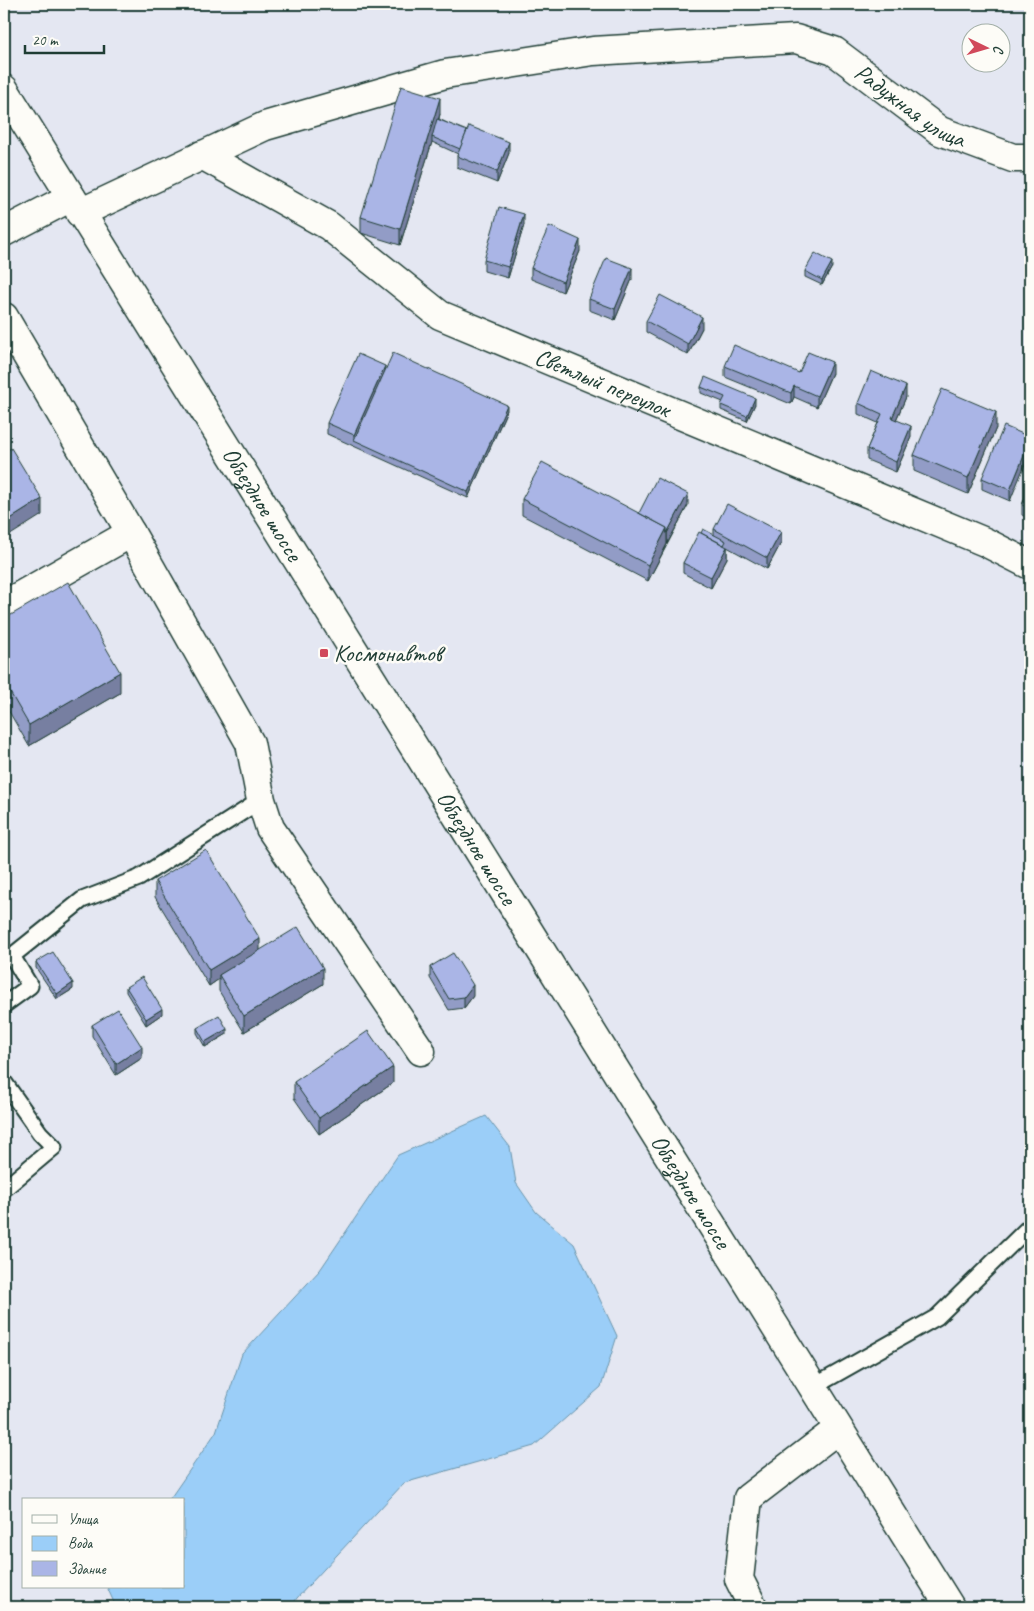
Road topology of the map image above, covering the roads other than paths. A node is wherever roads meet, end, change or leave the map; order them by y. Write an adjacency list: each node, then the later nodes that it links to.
1 (4, 89): 4 (street, Объездное шоссе)
2 (202, 155): 3 (street, Радужная улица); 4 (street); 8 (street, Светлый переулок)
3 (1030, 158)
4 (75, 205): 5 (street); 16 (street, Объездное шоссе)
5 (4, 232)
6 (4, 317): 7 (street)
7 (131, 533): 9 (street); 10 (street)
8 (1030, 565)
9 (4, 605)
10 (261, 800): 11 (lane); 12 (street)
11 (4, 1005)
12 (421, 1052)
13 (4, 1082): 14 (lane)
14 (4, 1189)
15 (1030, 1226): 16 (lane)
16 (812, 1387): 17 (street, Объездное шоссе)
17 (838, 1429): 18 (street); 19 (street, Объездное шоссе)
18 (753, 1607)
19 (950, 1607)

